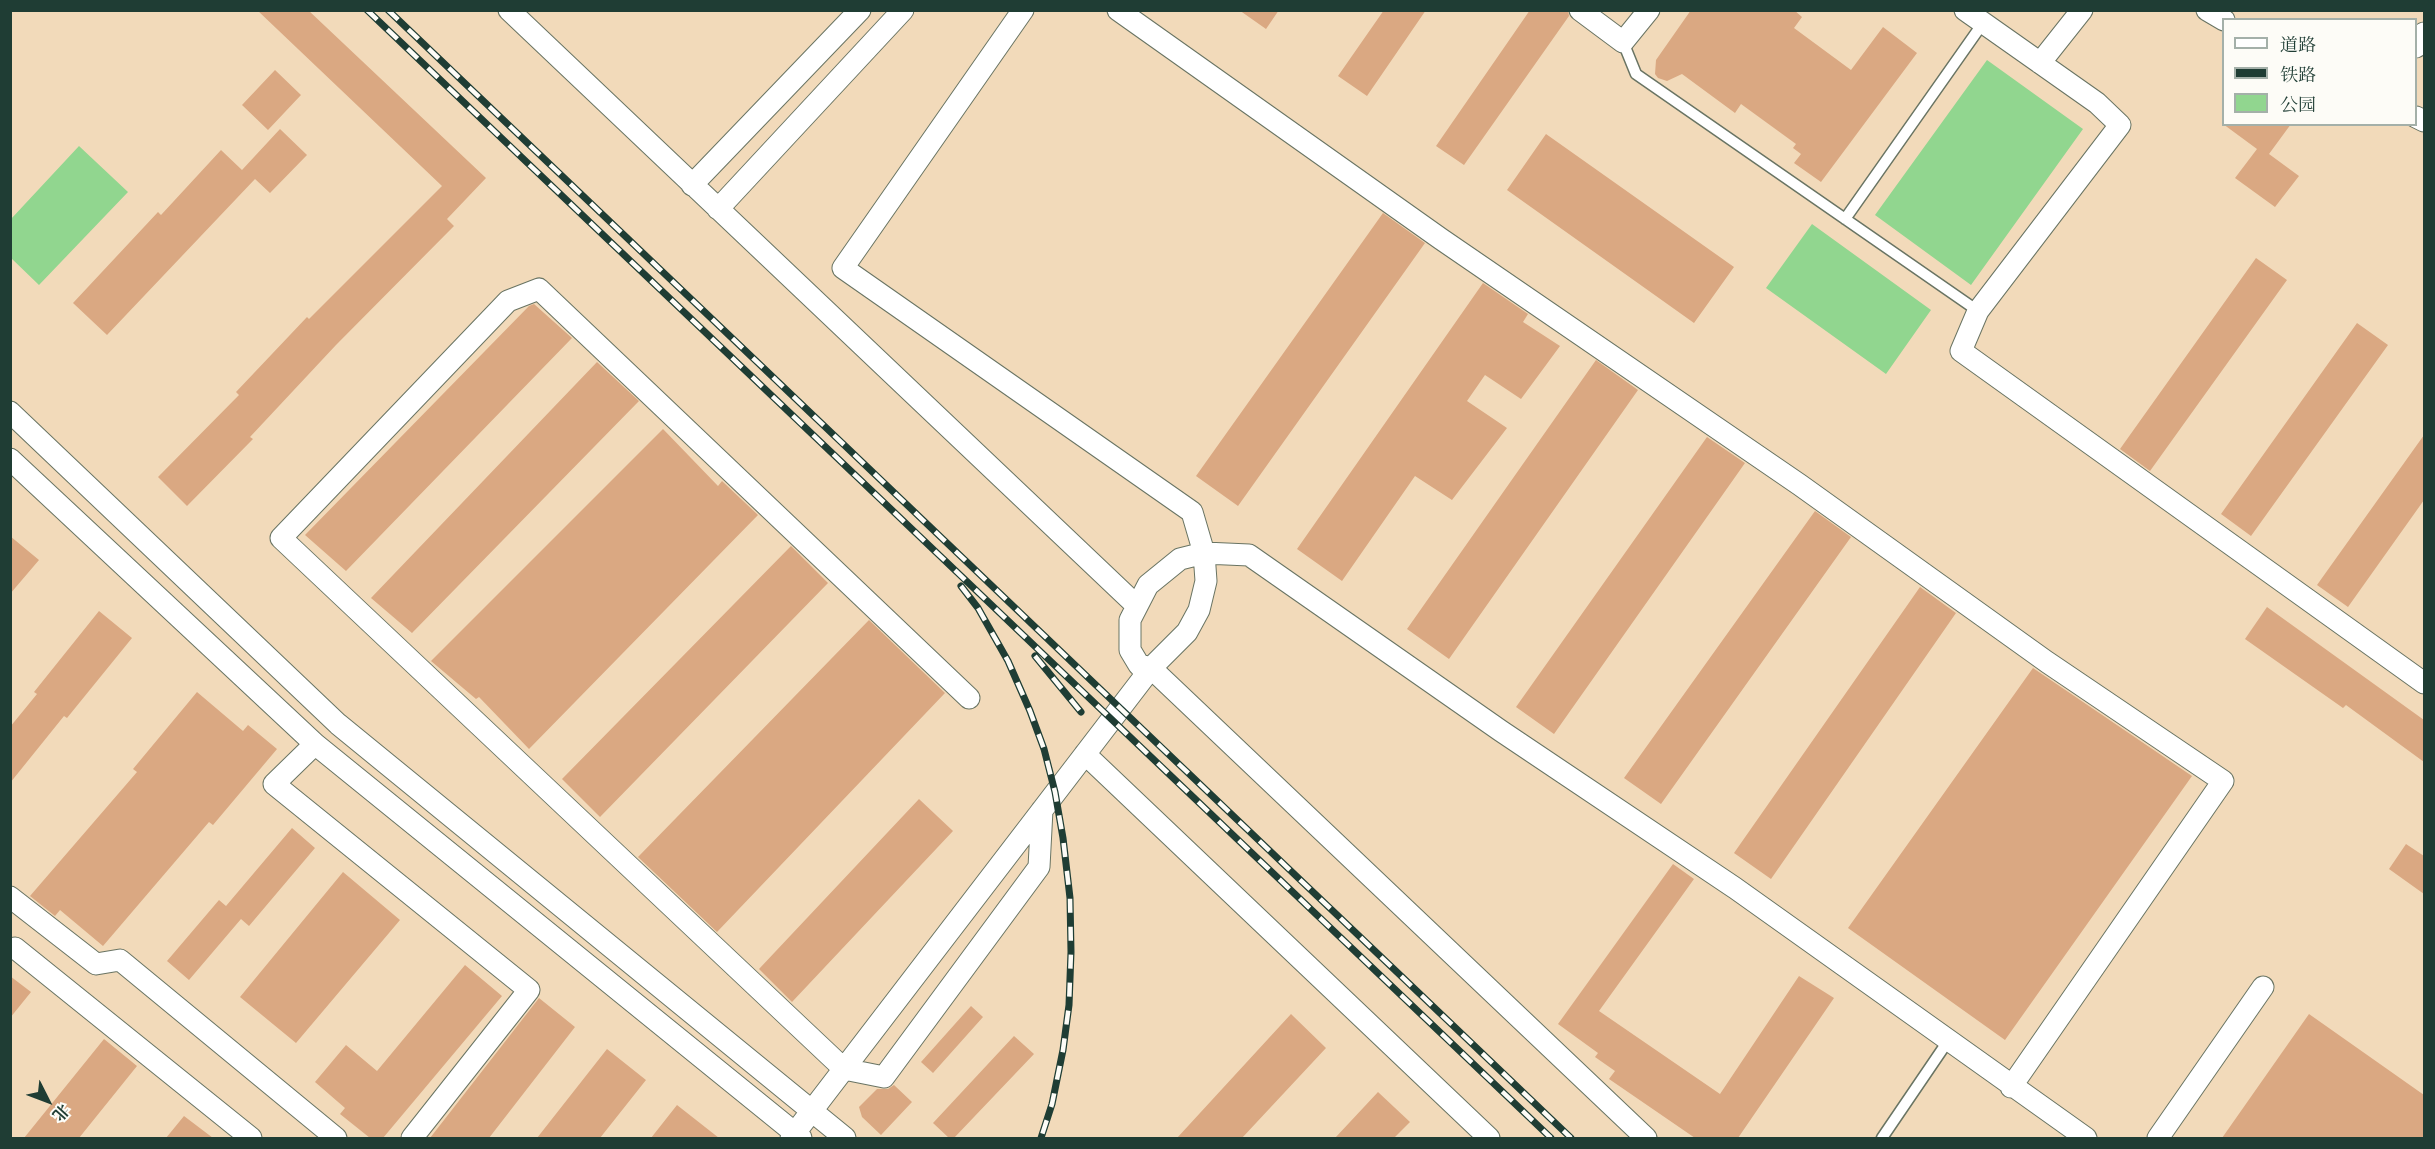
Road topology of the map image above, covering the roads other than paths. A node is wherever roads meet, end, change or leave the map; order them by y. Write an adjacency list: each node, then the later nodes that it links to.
1 (509, 10): 15 (street)
2 (860, 10): 15 (street)
3 (903, 10): 16 (street)
4 (1023, 10): 21 (street)
5 (1118, 10): 34 (street)
6 (1580, 10): 13 (street)
7 (1649, 10): 13 (street)
8 (1965, 10): 12 (street)
9 (2082, 10): 14 (street)
10 (2207, 10): 11 (street)
11 (2222, 19)
12 (1983, 23): 14 (street); 17 (lane)
13 (1623, 42): 17 (lane)
14 (2040, 63): 18 (street)
15 (692, 185): 16 (street)
16 (718, 209): 22 (street)
17 (1845, 219): 18 (lane)
18 (1978, 311): 24 (street)
19 (10, 412): 35 (street)
20 (10, 459): 26 (street)
21 (1204, 553): 22 (street); 23 (street); 32 (street)
22 (1137, 606): 23 (street)
23 (1151, 668): 27 (street); 42 (street)
24 (2424, 683)
25 (969, 699): 33 (street)
26 (315, 744): 36 (street); 39 (street)
27 (1085, 754): 28 (street); 41 (street)
28 (1042, 810): 33 (street); 33 (street)
29 (10, 897): 38 (street)
30 (10, 950): 37 (street)
31 (2263, 987): 45 (street)
32 (1948, 1041): 34 (street); 43 (lane)
33 (844, 1069): 35 (street)
34 (2012, 1087): 44 (street)
35 (811, 1112): 36 (street); 40 (street)
36 (795, 1137)
37 (250, 1138)
38 (336, 1138)
39 (412, 1138)
40 (845, 1138)
41 (1489, 1138)
42 (1646, 1138)
43 (1882, 1138)
44 (2086, 1138)
45 (2158, 1138)

